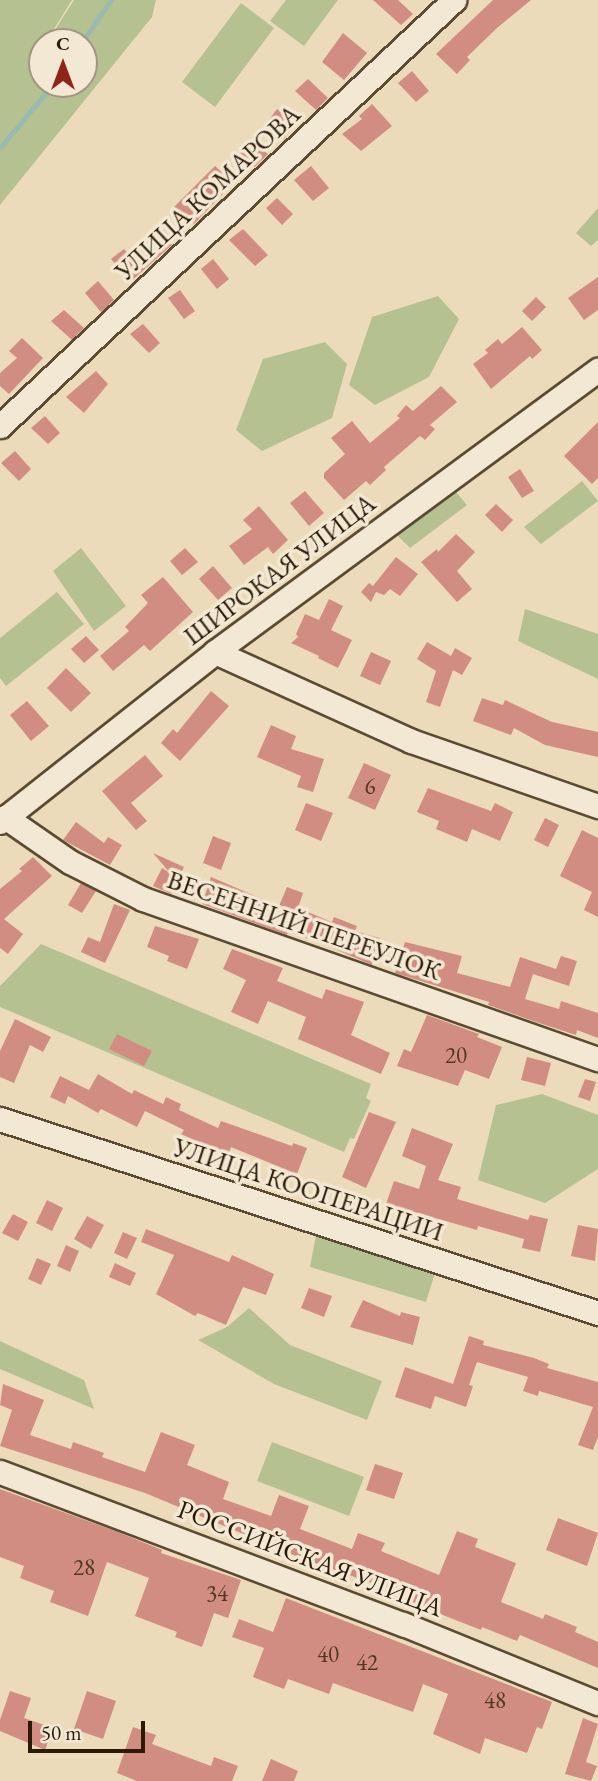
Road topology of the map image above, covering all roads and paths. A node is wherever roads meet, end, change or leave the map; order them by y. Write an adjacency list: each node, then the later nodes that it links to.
1 (454, 0): 3 (street, УЛИЦА КОМАРОВА)
2 (598, 370): 4 (street, ШИРОКАЯ УЛИЦА)
3 (0, 426)
4 (215, 652): 5 (street); 6 (street, ШИРОКАЯ УЛИЦА)
5 (598, 806)
6 (2, 820): 7 (street, ВЕСЕННИЙ ПЕРЕУЛОК)
7 (598, 1059)
8 (0, 1119): 9 (street, УЛИЦА КООПЕРАЦИИ)
9 (598, 1313)
10 (0, 1472): 11 (street, РОССИЙСКАЯ УЛИЦА)
11 (598, 1703)

